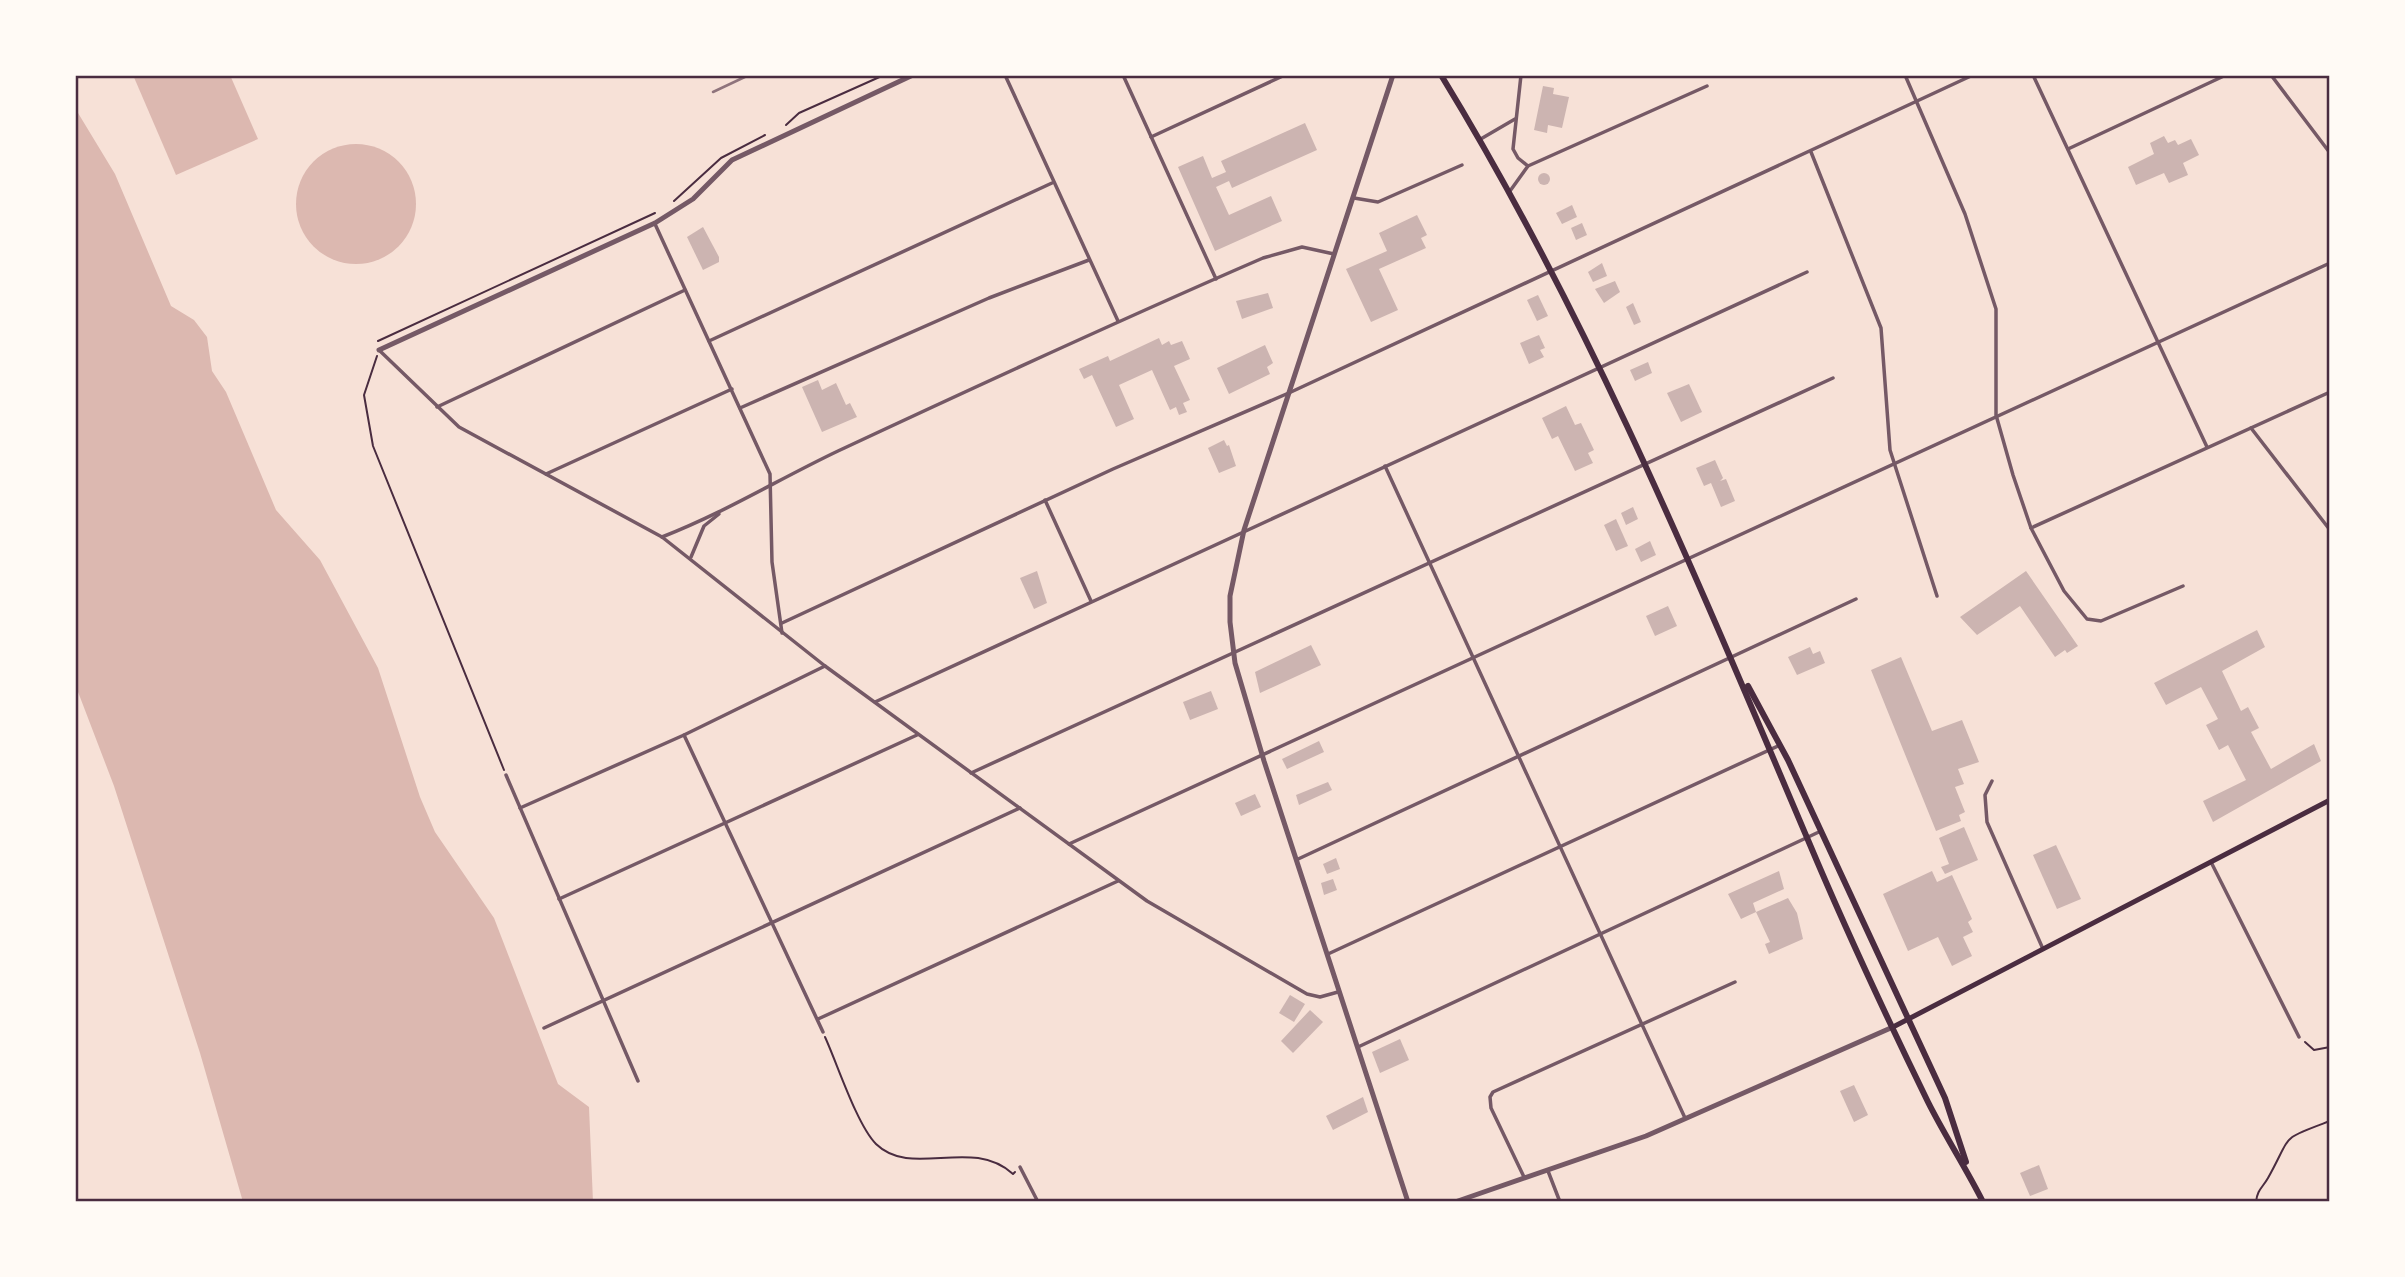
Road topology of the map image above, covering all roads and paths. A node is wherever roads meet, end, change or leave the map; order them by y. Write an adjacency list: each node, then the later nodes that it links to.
1 (913, 75): 26 (street)
2 (1005, 75): 23 (street)
3 (1123, 75): 16 (street)
4 (1393, 75): 25 (street)
5 (1441, 75): 17 (main road)
6 (1521, 75): 15 (street)
7 (1905, 75): 14 (street)
8 (1973, 75): 14 (street)
9 (2033, 75): 18 (street)
10 (2226, 75): 18 (street)
11 (2271, 75): 20 (street)
12 (1281, 76): 16 (street)
13 (1707, 86): 22 (street)
14 (1918, 101): 19 (street); 45 (street)
15 (1516, 117): 17 (street); 22 (street)
16 (1151, 137): 32 (street)
17 (1479, 140): 24 (main road)
18 (2068, 149): 36 (street)
19 (1811, 152): 30 (street); 49 (street)
20 (2330, 153)
21 (1462, 165): 25 (street)
22 (1528, 166): 24 (street)
23 (1052, 183): 28 (street); 35 (street)
24 (1509, 193): 30 (main road)
25 (1354, 198): 27 (street)
26 (655, 223): 33 (street); 37 (street)
27 (1334, 254): 32 (street); 41 (street)
28 (1089, 260): 34 (street); 44 (street)
29 (2330, 263): 36 (street)
30 (1552, 270): 38 (main road); 41 (street)
31 (1807, 272): 38 (street)
32 (1216, 279): 34 (street)
33 (685, 290): 35 (street); 43 (street)
34 (1119, 322): 52 (street)
35 (709, 341): 40 (street)
36 (2158, 343): 45 (street); 47 (street)
37 (379, 350): 43 (street)
38 (1599, 367): 48 (main road); 50 (street)
39 (1833, 378): 48 (street)
40 (732, 389): 44 (street); 51 (street)
41 (1291, 392): 53 (street); 56 (street)
42 (2330, 392): 46 (street)
43 (437, 407): 51 (street)
44 (740, 408): 52 (street)
45 (1996, 415): 49 (street); 55 (street)
46 (2251, 428): 47 (street); 57 (street)
47 (2207, 447): 55 (street)
48 (1644, 463): 60 (main road); 61 (street)
49 (1894, 464): 60 (street); 63 (street)
50 (1385, 466): 56 (street); 61 (street)
51 (546, 474): 58 (street)
52 (771, 486): 54 (street); 66 (street)
53 (1045, 500): 65 (street); 66 (street)
54 (724, 511): 58 (street); 59 (street)
55 (2031, 528): 62 (street)
56 (1244, 530): 65 (street); 68 (street)
57 (2330, 530)
58 (662, 537): 59 (street)
59 (691, 557): 67 (street)
60 (1688, 559): 69 (main road); 70 (street)
61 (1429, 561): 68 (street); 70 (street)
62 (2183, 586)
63 (1937, 596)
64 (1856, 598): 69 (street)
65 (1091, 601): 72 (street)
66 (782, 623): 67 (street)
67 (782, 633): 71 (street)
68 (1233, 652): 77 (street); 79 (street)
69 (1732, 656): 75 (main road); 76 (main road); 78 (street)
70 (1473, 657): 77 (street); 78 (street)
71 (825, 666): 72 (street); 73 (street)
72 (875, 702): 74 (street)
73 (684, 735): 83 (street); 85 (street)
74 (917, 735): 79 (street); 85 (street)
75 (1780, 745): 76 (street); 86 (main road)
76 (1770, 750): 87 (main road); 89 (street)
77 (1261, 754): 88 (street); 90 (street)
78 (1519, 755): 89 (street); 90 (street)
79 (971, 773): 84 (street)
80 (506, 775): 83 (street)
81 (1992, 780): 96 (street)
82 (2330, 800): 91 (main road)
83 (520, 808): 93 (street)
84 (1020, 808): 88 (street); 94 (street)
85 (725, 823): 93 (street); 94 (street)
86 (1821, 831): 87 (street); 102 (main road)
87 (1808, 839): 95 (street); 104 (main road)
88 (1069, 844): 92 (street)
89 (1561, 848): 95 (street); 97 (street)
90 (1296, 860): 97 (street)
91 (2211, 862): 96 (main road); 107 (street)
92 (1118, 880): 99 (street); 101 (street)
93 (559, 899): 100 (street)
94 (771, 922): 100 (street); 101 (street)
95 (1602, 936): 103 (street); 108 (street)
96 (2043, 949): 102 (main road)
97 (1328, 954): 99 (street)
98 (1735, 982): 103 (street)
99 (1340, 991): 108 (street)
100 (604, 1001): 105 (street); 110 (street)
101 (818, 1019): 106 (street)
102 (1909, 1019): 104 (main road); 116 (main road)
103 (1642, 1023): 111 (street); 117 (street)
104 (1893, 1027): 111 (street); 116 (main road)
105 (544, 1028)
106 (823, 1032): 115 (path)
107 (2299, 1037): 109 (path)
108 (1358, 1047): 119 (street)
109 (2330, 1047)
110 (638, 1081)
111 (1686, 1120): 114 (street)
112 (2330, 1121): 123 (path)
113 (1020, 1167): 118 (street)
114 (1548, 1171): 117 (street); 121 (street)
115 (1013, 1174)
116 (1970, 1174): 122 (main road)
117 (1525, 1179): 120 (street)
118 (1038, 1202)
119 (1408, 1202)
120 (1455, 1202)
121 (1560, 1202)
122 (1983, 1202)
123 (2256, 1202)

